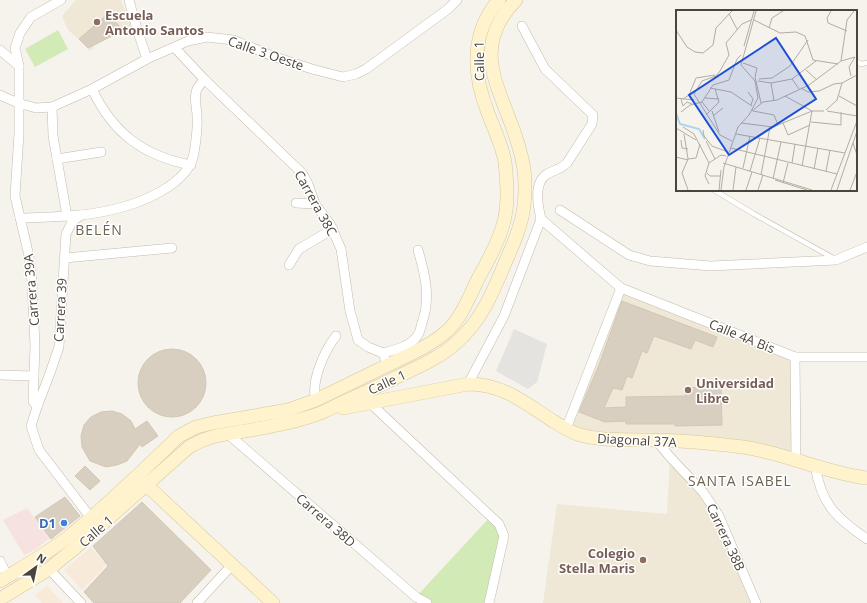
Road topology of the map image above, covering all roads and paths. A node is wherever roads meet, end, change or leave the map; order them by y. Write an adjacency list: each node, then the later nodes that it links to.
1 (61, 0): 12 (street, Carrera 39A)
2 (129, 0): 9 (street)
3 (457, 0): 7 (street, Calle 3 Oeste)
4 (499, 0): 41 (main road, Calle 1)
5 (516, 0): 48 (main road, Calle 1)
6 (522, 26): 28 (street)
7 (175, 48): 9 (street, Calle 3 Oeste); 13 (street, Carrera 38C)
8 (0, 50): 12 (street)
9 (147, 58): 14 (street, Calle 3 Oeste)
10 (857, 62): 11 (lane)
11 (867, 63)
12 (19, 66): 16 (street, Carrera 39A)
13 (204, 79): 20 (street); 23 (street, Carrera 38C)
14 (92, 90): 17 (street, Calle 3 Oeste); 20 (street)
15 (0, 95): 16 (street, Calle 3 Oeste)
16 (18, 102): 17 (street, Calle 3 Oeste); 27 (street, Carrera 39A)
17 (52, 107): 19 (street)
18 (101, 152): 19 (street)
19 (57, 159): 26 (street)
20 (191, 165): 25 (street)
21 (716, 191): 34 (lane)
22 (296, 203): 23 (street)
23 (315, 204): 29 (street, Carrera 38C)
24 (560, 210): 34 (street)
25 (81, 215): 26 (street); 33 (street, Carrera 39)
26 (66, 216): 27 (street)
27 (20, 218): 43 (street, Carrera 39A)
28 (541, 219): 36 (street, Calle 4A Bis); 44 (street)
29 (333, 229): 35 (street); 38 (street, Carrera 38C)
30 (867, 247): 34 (street)
31 (172, 248): 33 (street)
32 (418, 250): 38 (street)
33 (65, 258): 47 (street, Carrera 39)
34 (836, 260)
35 (289, 265)
36 (621, 288): 39 (street, Calle 4A Bis); 49 (street)
37 (336, 336): 45 (street)
38 (383, 353): 41 (street)
39 (795, 357): 40 (street, Calle 4A Bis); 52 (street)
40 (867, 357)
41 (387, 365): 45 (main road, Calle 1)
42 (0, 376): 43 (street)
43 (34, 376): 47 (street, Carrera 39A)
44 (468, 384): 46 (main road, Diagonal 37A); 49 (main road, Diagonal 37A)
45 (316, 400): 54 (main road, Calle 1)
46 (370, 403): 48 (main road, Diagonal 37A); 69 (street)
47 (37, 407): 57 (street, Carrera 39A)
48 (323, 412): 50 (main road, Calle 1)
49 (566, 429): 51 (main road, Diagonal 37A)
50 (228, 434): 56 (main road, Calle 1); 64 (street, Carrera 38D)
51 (656, 440): 52 (main road, Diagonal 37A); 70 (street, Carrera 38B)
52 (796, 460): 53 (main road, Diagonal 37A)
53 (815, 465): 55 (main road, Diagonal 37A); 58 (street)
54 (137, 476): 56 (main road); 57 (main road, Calle 1)
55 (867, 478)
56 (147, 485): 60 (main road); 61 (main road, Calle 1)
57 (91, 518): 62 (main road, Calle 1)
58 (867, 539)
59 (0, 561): 62 (street)
60 (232, 565): 66 (street); 67 (main road)
61 (49, 568): 63 (main road, Calle 1); 65 (street)
62 (4, 579)
63 (0, 599)
64 (413, 600): 68 (street, Carrera 38D)
65 (81, 603)
66 (196, 603)
67 (272, 603)
68 (426, 603)
69 (488, 603)
70 (756, 603)

